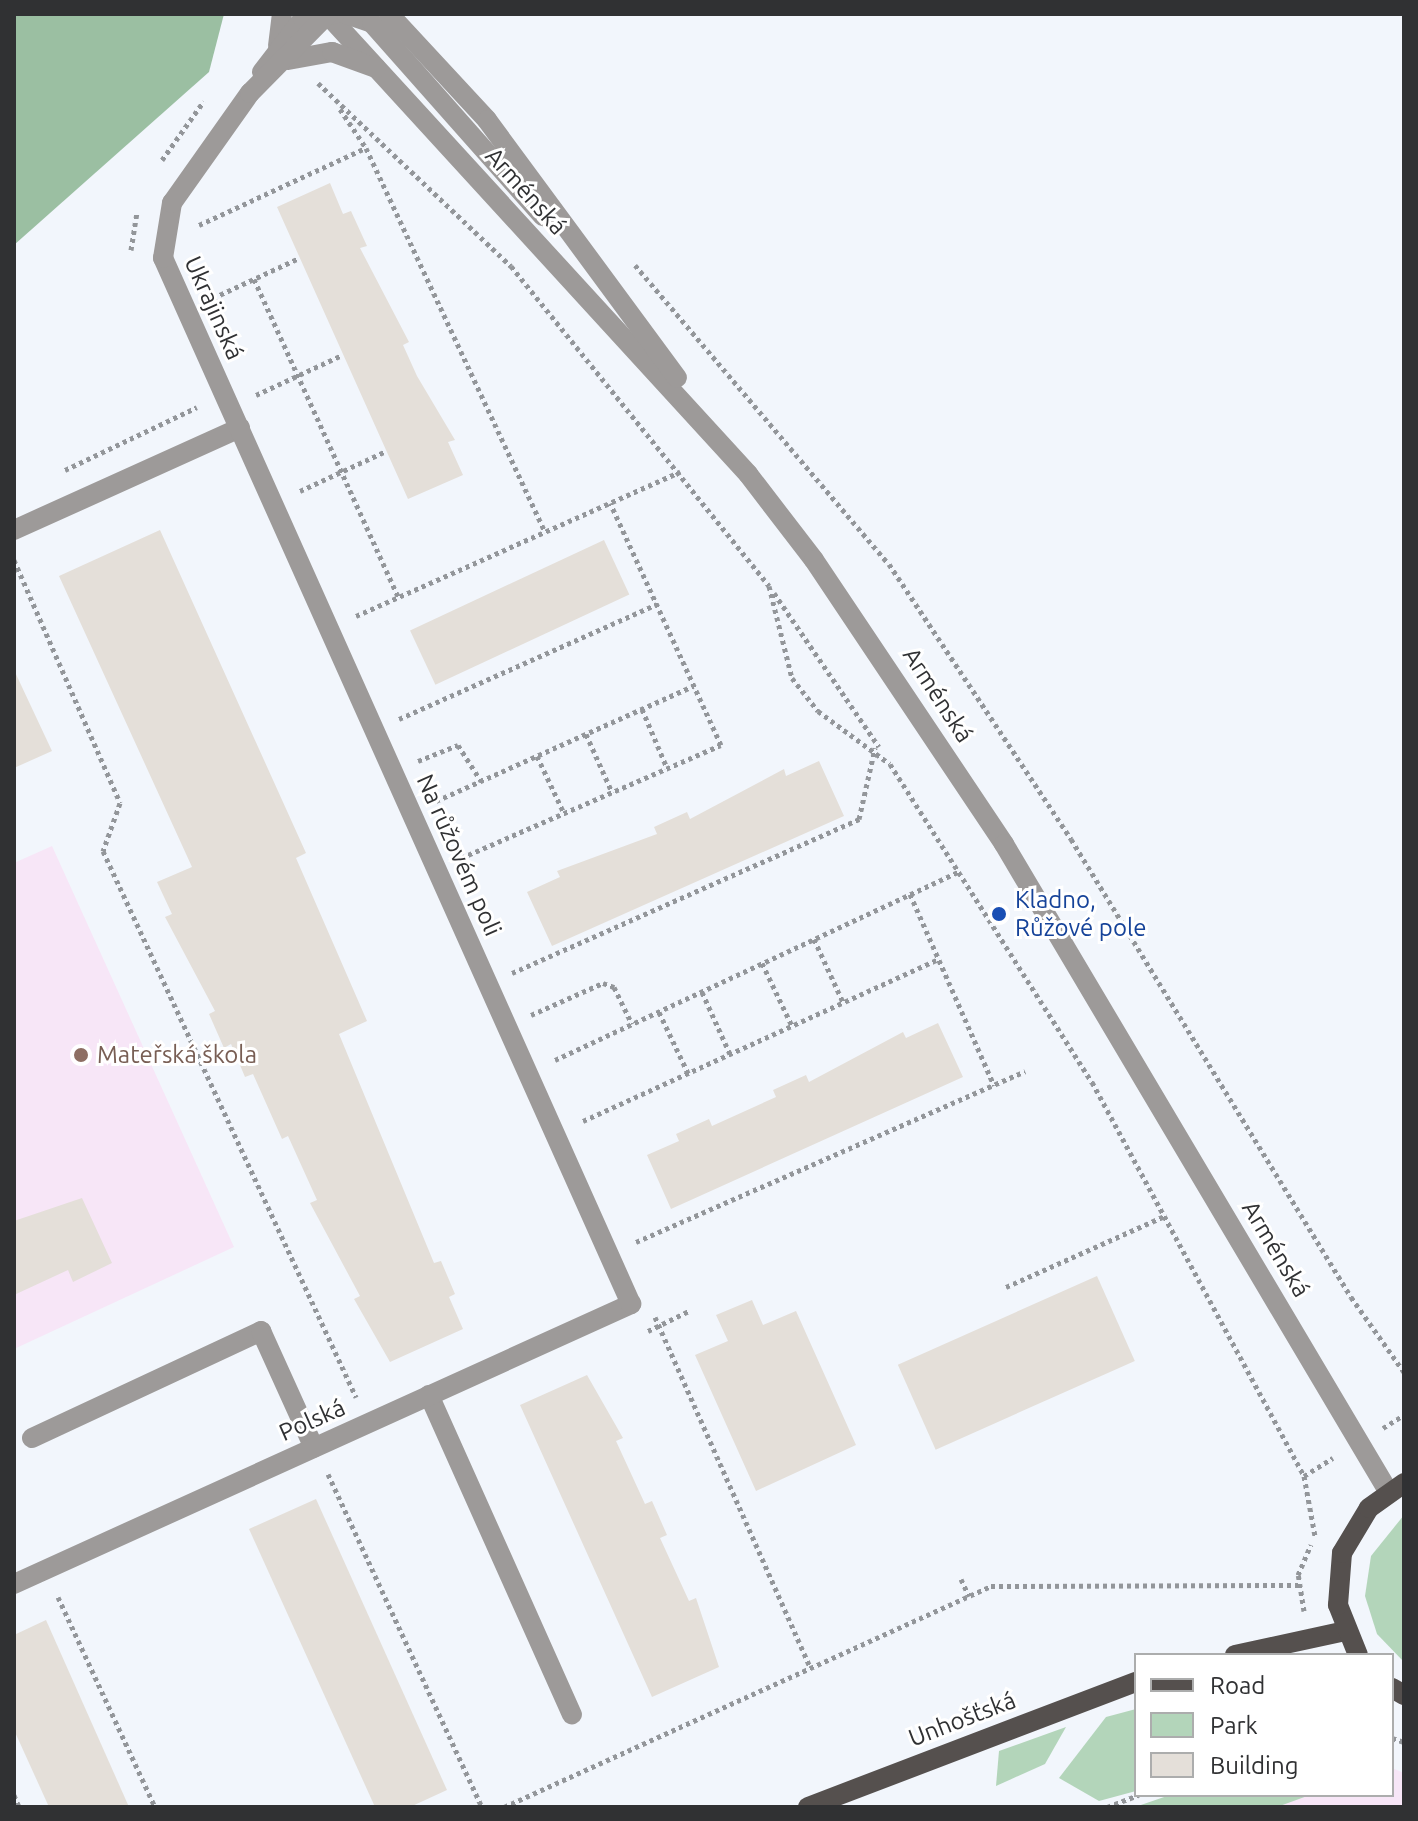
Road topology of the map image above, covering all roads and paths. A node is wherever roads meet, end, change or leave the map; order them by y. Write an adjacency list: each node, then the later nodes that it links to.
1 (282, 14): 6 (street)
2 (328, 14): 3 (street); 6 (street); 7 (street, Arménská)
3 (335, 14)
4 (346, 14): 15 (street)
5 (389, 14): 15 (street)
6 (285, 55): 7 (street); 8 (path); 18 (street, Ukrajinská)
7 (381, 70): 24 (street, Arménská)
8 (337, 103): 9 (path); 23 (path)
9 (366, 148): 10 (path); 29 (path)
10 (186, 231)
11 (299, 258): 13 (path)
12 (630, 259): 71 (path)
13 (254, 279): 14 (path); 17 (path)
14 (205, 302)
15 (620, 303): 24 (street)
16 (342, 355): 17 (path)
17 (297, 376): 19 (path); 22 (path)
18 (224, 394): 20 (street, Ukrajinská); 25 (path)
19 (247, 399)
20 (240, 428): 28 (street); 70 (street, Na růžovém poli)
21 (386, 451): 22 (path)
22 (342, 472): 26 (path); 32 (path)
23 (680, 472): 27 (path); 31 (path)
24 (748, 474): 77 (street, Arménská)
25 (56, 475)
26 (290, 496)
27 (610, 503): 29 (path); 33 (path)
28 (14, 530)
29 (545, 532): 32 (path)
30 (14, 560): 73 (path)
31 (769, 586): 39 (path); 41 (path)
32 (398, 597): 34 (path)
33 (657, 604): 35 (path); 37 (path)
34 (346, 620)
35 (694, 686): 36 (path); 43 (path)
36 (642, 709): 38 (path); 43 (path)
37 (391, 722)
38 (586, 734): 40 (path); 45 (path)
39 (875, 748): 41 (path); 54 (path)
40 (537, 756): 44 (path); 47 (path)
41 (890, 764): 49 (path)
42 (410, 765): 44 (path)
43 (667, 768): 45 (path)
44 (481, 781): 46 (path)
45 (612, 792): 47 (path)
46 (427, 805)
47 (564, 813): 48 (path)
48 (453, 862)
49 (960, 871): 50 (path); 67 (path)
50 (910, 894): 51 (path); 52 (path)
51 (814, 939): 53 (path); 56 (path)
52 (937, 960): 56 (path); 65 (path)
53 (762, 963): 55 (path); 60 (path)
54 (504, 976)
55 (702, 992): 57 (path); 61 (path)
56 (843, 1002): 60 (path)
57 (659, 1012): 59 (path); 64 (path)
58 (523, 1019): 59 (path)
59 (632, 1024): 62 (path)
60 (792, 1026): 61 (path)
61 (730, 1054): 64 (path)
62 (543, 1065)
63 (1025, 1071): 65 (path)
64 (688, 1073): 66 (path)
65 (994, 1085): 68 (path)
66 (571, 1127)
67 (1167, 1215): 69 (path); 80 (path)
68 (624, 1247)
69 (1006, 1287)
70 (631, 1304): 72 (street, Polská)
71 (1404, 1372)
72 (429, 1395): 75 (street, Polská); 88 (street)
73 (361, 1401)
74 (32, 1438): 75 (street)
75 (314, 1448): 79 (street, Polská)
76 (326, 1469): 93 (path)
77 (1396, 1487): 83 (main road)
78 (961, 1579): 82 (path)
79 (14, 1584)
80 (1298, 1585): 82 (path); 84 (path)
81 (56, 1594): 92 (path)
82 (969, 1596): 94 (path)
83 (1345, 1631): 84 (main road); 86 (main road)
84 (1314, 1635): 85 (main road)
85 (1243, 1653)
86 (1357, 1653)
87 (1134, 1683): 95 (main road, Unhošťská)
88 (572, 1714)
89 (14, 1795): 91 (path)
90 (1134, 1797): 96 (path)
91 (19, 1807)
92 (155, 1807)
93 (482, 1807)
94 (504, 1807)
95 (808, 1807)
96 (1107, 1807)

